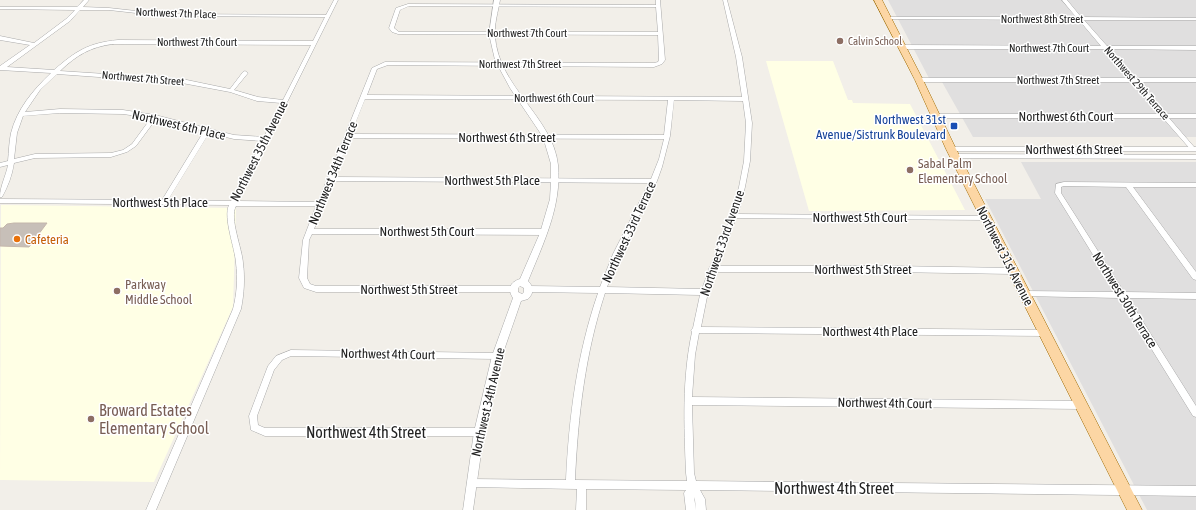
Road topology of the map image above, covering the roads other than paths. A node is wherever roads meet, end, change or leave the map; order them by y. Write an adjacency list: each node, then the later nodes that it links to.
1 (87, 0): 12 (street)
2 (336, 0): 13 (street, Northwest 35th Avenue)
3 (607, 0): 9 (street)
4 (658, 0): 10 (street)
5 (725, 0): 37 (street, Northwest 33rd Avenue)
6 (878, 0): 14 (main road, Northwest 31st Avenue)
7 (1064, 0): 15 (street, Northwest 29th Terrace)
8 (497, 3): 9 (street); 17 (street); 17 (street, Northwest 7th Court)
9 (607, 6): 10 (street)
10 (658, 6): 18 (street)
11 (0, 8): 12 (street, Northwest 7th Place)
12 (80, 8): 13 (street, Northwest 7th Place); 21 (street)
13 (328, 16): 20 (street, Northwest 35th Avenue)
14 (888, 18): 15 (street, Northwest 8th Street); 22 (main road, Northwest 31st Avenue)
15 (1080, 19): 16 (street, Northwest 8th Street); 23 (street, Northwest 29th Terrace)
16 (1196, 19)
17 (492, 33): 18 (street, Northwest 7th Court); 25 (street)
18 (660, 34): 25 (street, Northwest 7th Street)
19 (0, 38): 21 (street)
20 (314, 43): 28 (street, Northwest 7th Court); 38 (street, Northwest 35th Avenue)
21 (33, 44): 27 (street)
22 (903, 47): 23 (street, Northwest 7th Court); 30 (main road, Northwest 31st Avenue)
23 (1105, 48): 24 (street, Northwest 7th Court); 31 (street, Northwest 29th Terrace)
24 (1196, 48)
25 (499, 64): 26 (street, Northwest 7th Street); 35 (street)
26 (380, 65): 34 (street, Northwest 34th Terrace)
27 (1, 68): 28 (street, Northwest 7th Street)
28 (57, 71): 33 (street, Northwest 7th Street); 39 (street, Northwest 7th Court)
29 (245, 73): 33 (street)
30 (920, 80): 31 (street, Northwest 7th Street); 40 (main road, Northwest 31st Avenue)
31 (1134, 80): 32 (street, Northwest 7th Street); 41 (street, Northwest 29th Terrace)
32 (1196, 80)
33 (231, 91): 38 (street, Northwest 7th Street)
34 (363, 97): 35 (street, Northwest 6th Court); 45 (street, Northwest 34th Terrace)
35 (520, 98): 36 (street, Northwest 6th Court); 46 (street)
36 (671, 99): 37 (street, Northwest 6th Court); 47 (street, Northwest 33rd Terrace)
37 (746, 99): 64 (street, Northwest 33rd Avenue)
38 (284, 102): 48 (street, Northwest 35th Avenue)
39 (20, 114): 43 (street, Northwest 6th Place); 52 (street, Northwest 7th Court)
40 (936, 116): 41 (street, Northwest 6th Court); 50 (main road, Northwest 31st Avenue)
41 (1166, 116): 42 (street, Northwest 6th Court); 49 (street, Northwest 29th Terrace)
42 (1196, 116)
43 (155, 117): 44 (street, Northwest 6th Place); 52 (street)
44 (207, 131): 48 (street, Northwest 6th Place); 61 (street)
45 (348, 136): 46 (street, Northwest 6th Street); 54 (street, Northwest 34th Terrace)
46 (546, 137): 47 (street, Northwest 6th Street); 55 (street)
47 (667, 138): 56 (street, Northwest 33rd Terrace)
48 (266, 139): 62 (street, Northwest 35th Avenue)
49 (1195, 149): 50 (street, Northwest 6th Street)
50 (953, 153): 51 (street, Northwest 6th Street); 65 (main road, Northwest 31st Avenue)
51 (1196, 157)
52 (12, 162): 53 (street); 59 (street, Northwest 7th Court)
53 (0, 165)
54 (330, 179): 55 (street, Northwest 5th Place); 63 (street, Northwest 34th Terrace)
55 (555, 181): 56 (street, Northwest 5th Place); 67 (street)
56 (654, 181): 73 (street, Northwest 33rd Terrace)
57 (1128, 185): 58 (street); 70 (street); 77 (street, Northwest 30th Terrace)
58 (1196, 185)
59 (0, 195)
60 (0, 201): 61 (street, Northwest 5th Place)
61 (164, 202): 62 (street, Northwest 5th Place)
62 (233, 202): 63 (street, Northwest 5th Place); 93 (street, Northwest 35th Avenue)
63 (320, 204): 66 (street, Northwest 34th Terrace)
64 (734, 216): 65 (street, Northwest 5th Court); 68 (street, Northwest 33rd Avenue)
65 (986, 218): 69 (main road, Northwest 31st Avenue)
66 (309, 231): 67 (street, Northwest 5th Court); 71 (street, Northwest 34th Terrace)
67 (544, 232): 72 (street)
68 (712, 269): 69 (street, Northwest 5th Street); 74 (street, Northwest 33rd Avenue)
69 (1013, 271): 76 (main road, Northwest 31st Avenue)
70 (1196, 277)
71 (307, 286): 75 (street, Northwest 5th Street)
72 (526, 286): 73 (street); 75 (street); 75 (street)
73 (602, 290): 74 (street); 88 (street, Northwest 33rd Terrace)
74 (704, 292): 79 (street, Northwest 33rd Avenue)
75 (515, 293): 81 (street, Northwest 34th Avenue)
76 (1025, 294): 77 (street); 80 (main road, Northwest 31st Avenue)
77 (1122, 296): 78 (street); 84 (street, Northwest 30th Terrace)
78 (1196, 296)
79 (695, 330): 80 (street, Northwest 4th Place); 82 (street, Northwest 33rd Avenue)
80 (1044, 333): 83 (main road, Northwest 31st Avenue)
81 (497, 356): 85 (street, Northwest 4th Court); 86 (street, Northwest 34th Avenue)
82 (688, 401): 83 (street, Northwest 4th Court); 90 (street, Northwest 33rd Avenue)
83 (1082, 405): 91 (main road, Northwest 31st Avenue)
84 (1196, 413)
85 (254, 427): 86 (street, Northwest 4th Street)
86 (479, 432): 87 (street, Northwest 34th Avenue)
87 (472, 483): 88 (street, Northwest 4th Street); 94 (street, Northwest 34th Avenue)
88 (570, 484): 89 (street, Northwest 4th Street)
89 (582, 485): 90 (street, Northwest 4th Street); 95 (street)
90 (693, 486): 91 (street, Northwest 4th Street); 96 (street, Northwest 33rd Avenue); 97 (street, Northwest 33rd Avenue)
91 (1125, 490): 92 (street, Northwest 4th Street); 98 (main road, Northwest 31st Avenue)
92 (1196, 491)
93 (150, 510)
94 (468, 510)
95 (581, 510)
96 (691, 510)
97 (701, 510)
98 (1135, 510)

